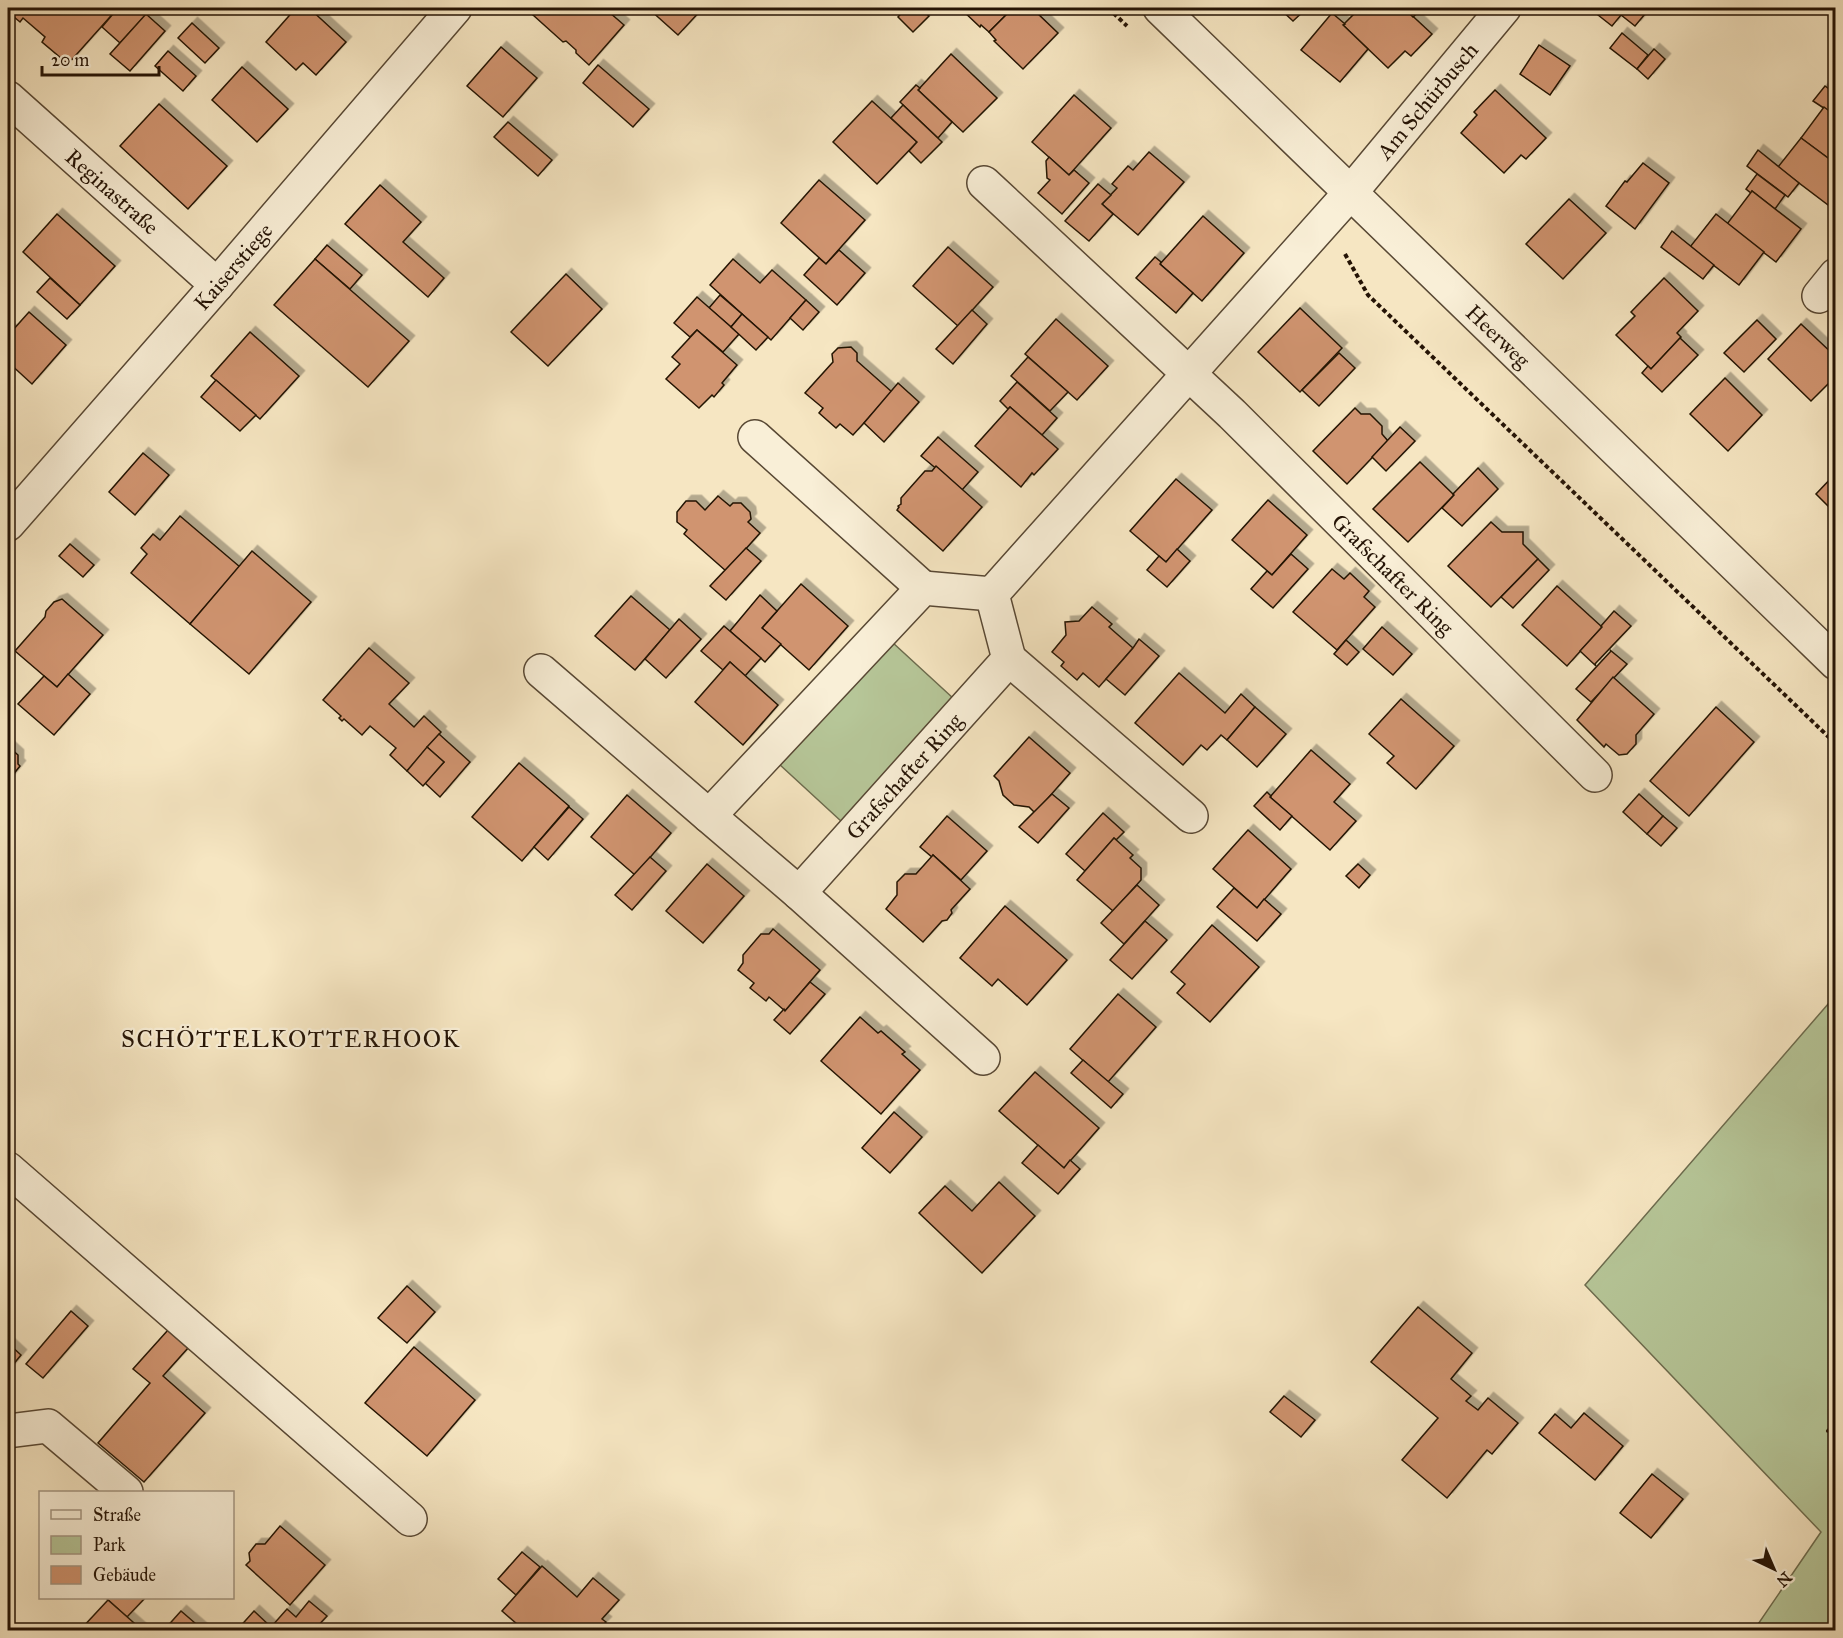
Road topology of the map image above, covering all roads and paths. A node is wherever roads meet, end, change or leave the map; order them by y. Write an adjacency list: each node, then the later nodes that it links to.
1 (455, 8): 8 (street, Kaiserstiege)
2 (1160, 8): 6 (street, Heerweg)
3 (1504, 8): 6 (street, Am Schürbusch)
4 (8, 98): 8 (street, Reginastraße)
5 (984, 183): 9 (street, Grafschafter Ring)
6 (1351, 192): 7 (street); 15 (street, Heerweg)
7 (1326, 220): 9 (street); 17 (path)
8 (217, 285): 11 (street, Kaiserstiege)
9 (1189, 375): 13 (street); 18 (street, Grafschafter Ring)
10 (754, 437): 12 (street)
11 (8, 524)
12 (923, 588): 13 (street); 19 (street)
13 (992, 594): 14 (street)
14 (1009, 659): 20 (street); 21 (street, Grafschafter Ring)
15 (1836, 663)
16 (541, 671): 19 (street)
17 (1836, 744)
18 (1595, 775)
19 (709, 816): 21 (street)
20 (1191, 816)
21 (798, 893): 22 (street)
22 (983, 1058)
23 (8, 1168): 28 (street)
24 (1836, 1423): 26 (path)
25 (8, 1431): 27 (street)
26 (1836, 1437)
27 (125, 1491)
28 (410, 1519)

